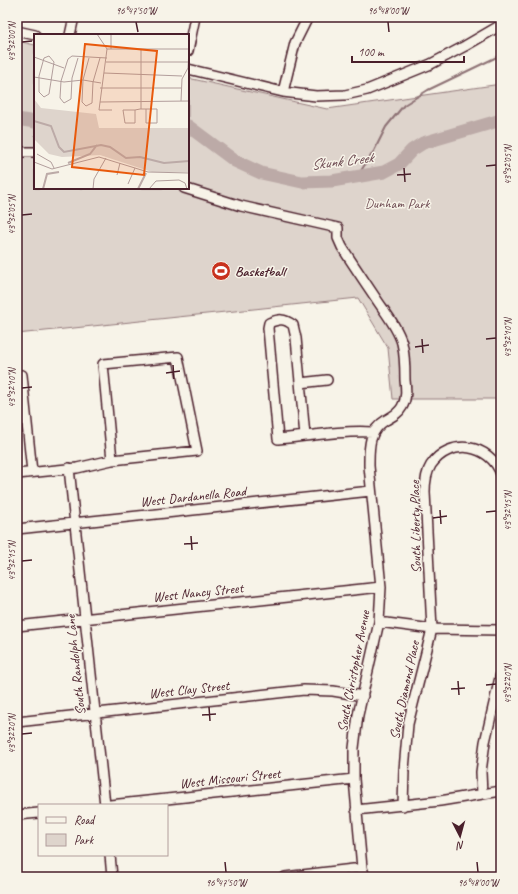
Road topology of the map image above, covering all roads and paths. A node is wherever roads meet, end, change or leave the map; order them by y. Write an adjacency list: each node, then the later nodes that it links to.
1 (74, 17): 6 (street)
2 (195, 17): 8 (street)
3 (308, 17): 10 (street)
4 (501, 25): 10 (street)
5 (17, 31): 7 (street)
6 (70, 34)
7 (34, 35)
8 (189, 46)
9 (189, 69): 10 (street)
10 (283, 92)
11 (17, 152): 12 (street)
12 (34, 152)
13 (187, 189): 17 (street)
14 (17, 375): 21 (street)
15 (327, 380): 16 (street)
16 (300, 383): 18 (street); 18 (street)
17 (373, 432): 18 (street); 24 (street, South Christopher Avenue)
18 (305, 436)
19 (112, 460): 19 (street); 20 (street)
20 (69, 468): 21 (street); 25 (street, South Randolph Lane)
21 (32, 472): 22 (street)
22 (17, 474)
23 (501, 474): 31 (street, South Liberty Place)
24 (371, 491): 25 (street, West Dardanella Road); 27 (street, South Christopher Avenue)
25 (74, 522): 26 (street, West Dardanella Road); 28 (street, South Randolph Lane)
26 (17, 529)
27 (381, 587): 28 (street, West Nancy Street); 29 (street, South Christopher Avenue)
28 (85, 619): 30 (street, West Nancy Street); 35 (street, South Randolph Lane)
29 (379, 622): 31 (street); 34 (street, South Christopher Avenue)
30 (17, 626)
31 (432, 629): 32 (street); 42 (street, South Diamond Place)
32 (501, 630)
33 (501, 673): 39 (street)
34 (363, 696): 35 (street, West Clay Street); 37 (street, South Christopher Avenue)
35 (95, 714): 36 (street, West Clay Street); 40 (street, South Randolph Lane)
36 (17, 722)
37 (354, 779): 41 (street, West Missouri Street); 43 (street, South Christopher Avenue)
38 (501, 791): 39 (street)
39 (482, 794): 42 (street)
40 (105, 804)
41 (119, 804)
42 (403, 806): 43 (street)
43 (356, 810): 47 (street, South Christopher Avenue)
44 (38, 813): 45 (street)
45 (17, 815)
46 (110, 856): 49 (street)
47 (364, 873): 48 (street)
48 (330, 874): 50 (street)
49 (112, 877)
50 (285, 877)

